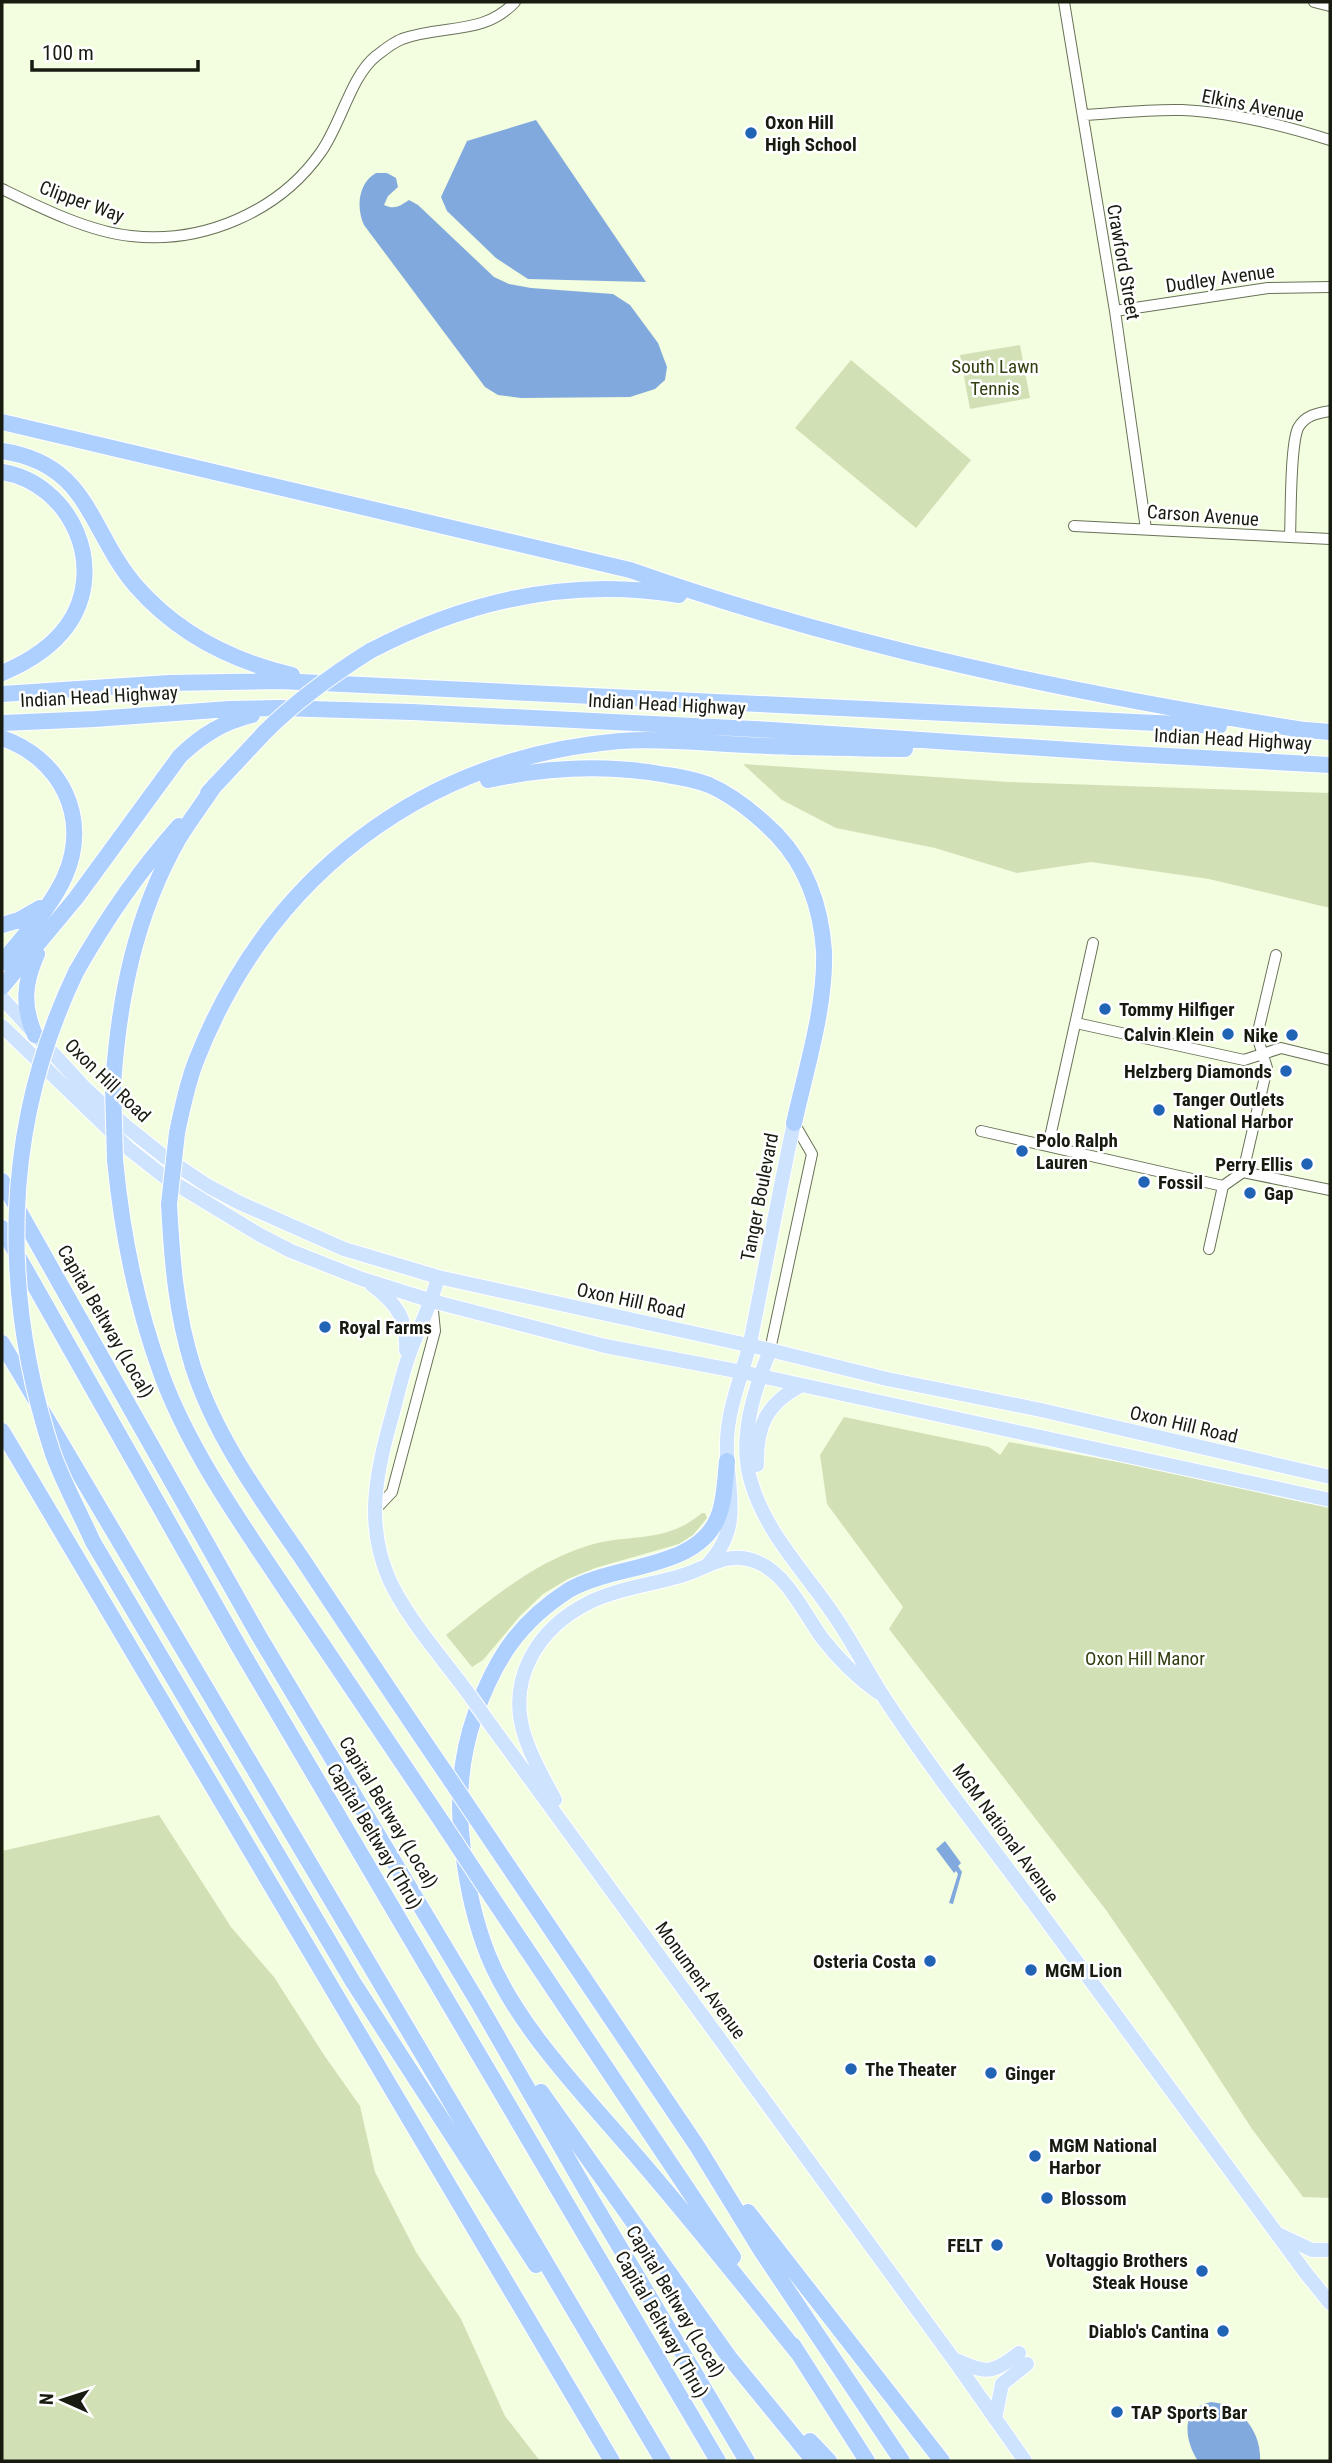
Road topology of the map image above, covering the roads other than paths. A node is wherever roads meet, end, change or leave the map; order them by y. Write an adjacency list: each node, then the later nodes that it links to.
1 (515, 2): 7 (street, Clipper Way)
2 (1064, 2): 5 (street, Crawford Street)
3 (1314, 2): 4 (street)
4 (1330, 6)
5 (1084, 115): 6 (street, Elkins Avenue); 9 (street, Crawford Street)
6 (1330, 140)
7 (2, 189)
8 (1330, 287): 9 (street, Dudley Avenue)
9 (1115, 311): 15 (street, Crawford Street)
10 (1330, 411): 16 (street)
11 (2, 422): 18 (highway)
12 (2, 451): 20 (highway)
13 (2, 472): 19 (highway)
14 (1074, 526): 15 (street, Carson Avenue)
15 (1146, 529): 16 (street, Carson Avenue)
16 (1290, 537): 17 (street, Carson Avenue)
17 (1330, 539)
18 (720, 602): 24 (highway); 29 (highway, bridge)
19 (2, 673)
20 (332, 684): 21 (highway, Indian Head Highway); 24 (highway, Indian Head Highway)
21 (2, 694)
22 (278, 708): 23 (highway, Indian Head Highway); 27 (highway, Indian Head Highway); 33 (highway)
23 (2, 723)
24 (1304, 730): 25 (highway, Indian Head Highway)
25 (1330, 732)
26 (2, 738): 31 (highway)
27 (1130, 754): 28 (highway, Indian Head Highway); 30 (highway)
28 (1330, 765)
29 (215, 785): 78 (highway, bridge); 82 (highway, bridge)
30 (431, 794): 44 (highway); 73 (highway, bridge)
31 (52, 897): 32 (highway); 36 (highway)
32 (2, 925)
33 (48, 934): 37 (highway); 41 (highway)
34 (1093, 943): 39 (street)
35 (1276, 955): 42 (street)
36 (2, 963)
37 (2, 987)
38 (2, 998): 41 (main road, Oxon Hill Road)
39 (1076, 1023): 42 (street); 46 (street)
40 (4, 1031): 54 (main road, Oxon Hill Road)
41 (35, 1035): 53 (main road, Oxon Hill Road)
42 (1263, 1054): 43 (street); 47 (street)
43 (1330, 1060)
44 (794, 1123): 57 (main road, Tanger Boulevard); 58 (street, Tanger Boulevard)
45 (981, 1131): 46 (street)
46 (1048, 1146): 49 (street)
47 (1243, 1172): 49 (street); 50 (street)
48 (2, 1181): 72 (highway, Capital Beltway (Local))
49 (1223, 1186): 52 (street)
50 (1330, 1190)
51 (2, 1228): 85 (highway, Capital Beltway (Thru))
52 (1209, 1249)
53 (438, 1277): 55 (main road, Monument Avenue); 57 (main road, Oxon Hill Road)
54 (362, 1279): 55 (main road, Oxon Hill Road); 59 (main road)
55 (432, 1301): 59 (main road, Monument Avenue); 60 (main road, Oxon Hill Road); 67 (street, Monument Avenue)
56 (2, 1343): 82 (highway)
57 (749, 1346): 58 (main road, Oxon Hill Road); 60 (main road)
58 (770, 1350): 61 (main road, MGM National Avenue); 65 (main road, Oxon Hill Road)
59 (405, 1365): 67 (main road, Monument Avenue)
60 (742, 1372): 61 (main road, Oxon Hill Road); 64 (main road)
61 (760, 1377): 62 (main road, Oxon Hill Road); 68 (main road, MGM National Avenue)
62 (800, 1386): 66 (main road, Oxon Hill Road); 68 (main road)
63 (2, 1431): 83 (highway)
64 (727, 1461): 69 (main road); 78 (highway)
65 (1330, 1477)
66 (1330, 1500)
67 (376, 1509): 71 (main road, Monument Avenue, bridge)
68 (762, 1511): 70 (main road, MGM National Avenue)
69 (709, 1563): 70 (main road); 71 (main road)
70 (884, 1696): 74 (main road, MGM National Avenue)
71 (576, 1841): 79 (main road, Monument Avenue)
72 (480, 2004): 76 (highway); 86 (highway, Capital Beltway (Local))
73 (697, 2146): 81 (highway); 90 (highway)
74 (1277, 2234): 75 (main road); 77 (main road, MGM National Avenue)
75 (1330, 2250)
76 (672, 2280): 87 (highway); 88 (highway)
77 (1330, 2303)
78 (797, 2352): 89 (highway)
79 (954, 2360): 80 (main road, Monument Avenue); 80 (main road)
80 (995, 2419): 93 (main road, Monument Avenue)
81 (915, 2426): 91 (highway); 92 (highway)
82 (648, 2436): 84 (highway)
83 (610, 2461)
84 (663, 2461)
85 (718, 2461)
86 (747, 2461)
87 (814, 2461)
88 (829, 2461)
89 (867, 2461)
90 (902, 2461)
91 (942, 2461)
92 (947, 2461)
93 (1025, 2461)

